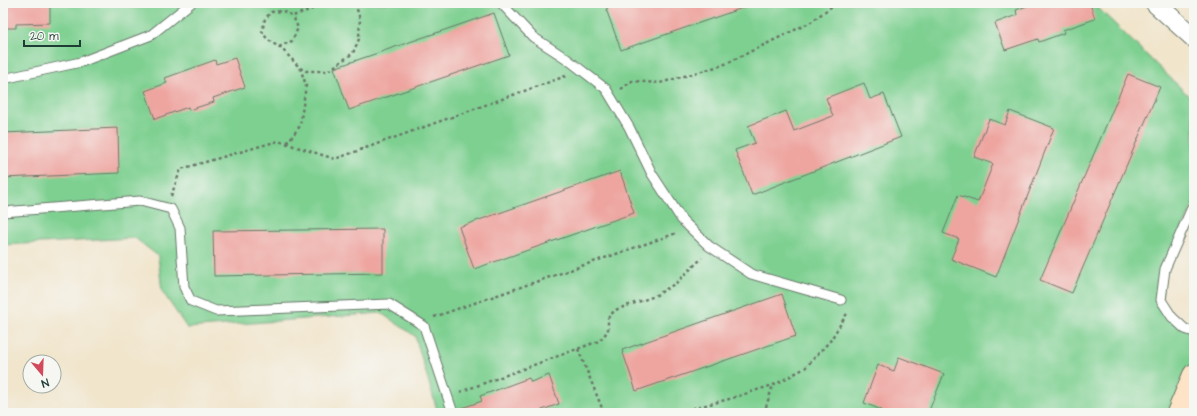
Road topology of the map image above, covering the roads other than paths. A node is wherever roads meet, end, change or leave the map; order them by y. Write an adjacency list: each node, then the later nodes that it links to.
1 (191, 3): 5 (lane)
2 (501, 3): 8 (lane)
3 (1155, 3): 4 (street)
4 (1194, 38)
5 (3, 79)
6 (1194, 203): 9 (lane)
7 (3, 212): 11 (lane)
8 (841, 300)
9 (1194, 332)
10 (1194, 375): 12 (main road)
11 (453, 413)
12 (1178, 413)

